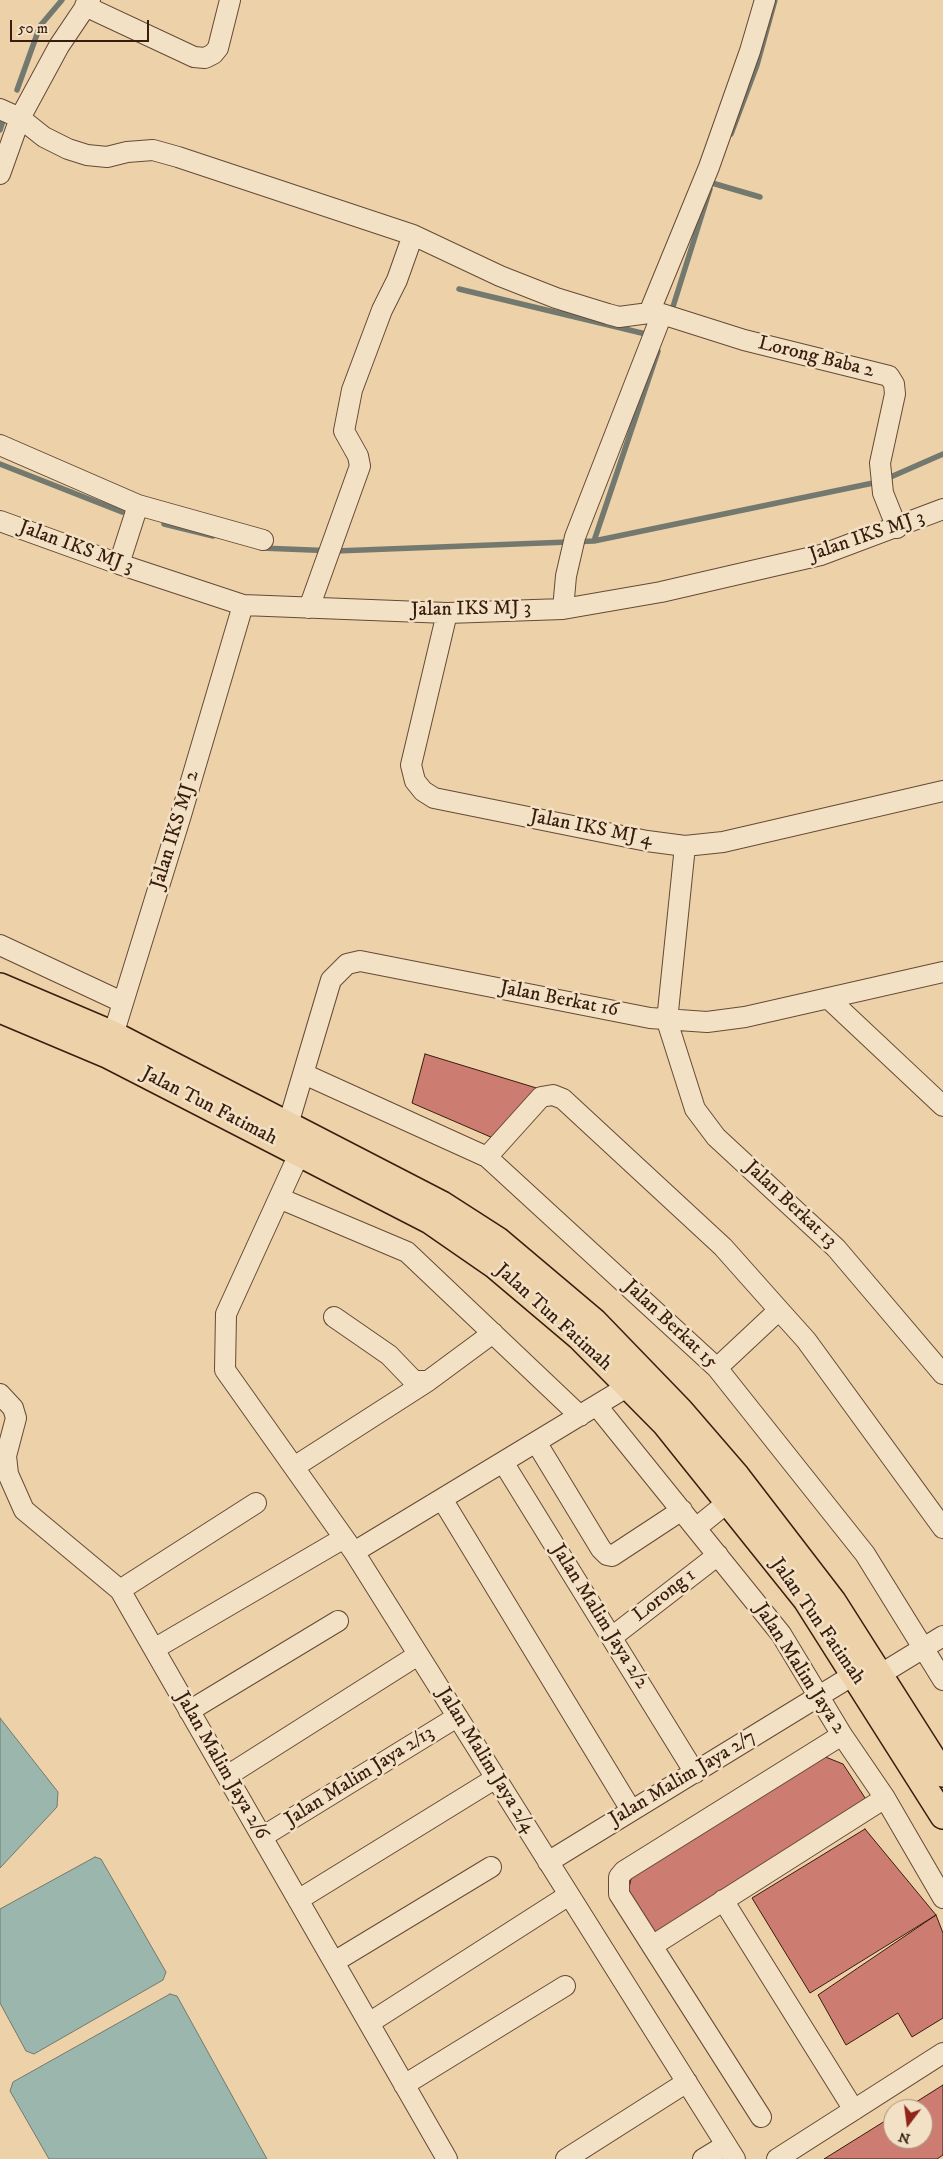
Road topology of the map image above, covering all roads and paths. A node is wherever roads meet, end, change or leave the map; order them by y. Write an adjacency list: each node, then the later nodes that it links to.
1 (230, 0): 3 (street)
2 (765, 0): 8 (street)
3 (87, 3): 5 (street)
4 (0, 110): 5 (street)
5 (20, 118): 6 (street); 7 (street)
6 (0, 174)
7 (413, 235): 8 (street); 17 (street)
8 (656, 314): 13 (street, Lorong Baba 2); 18 (street)
9 (0, 445): 10 (street)
10 (138, 505): 14 (street); 15 (street)
11 (943, 509): 13 (street, Jalan IKS MJ 3)
12 (0, 521): 15 (street, Jalan IKS MJ 3)
13 (897, 528): 18 (street, Jalan IKS MJ 3)
14 (263, 540)
15 (119, 564): 16 (street, Jalan IKS MJ 3)
16 (243, 605): 17 (street, Jalan IKS MJ 3); 26 (street, Jalan IKS MJ 2)
17 (308, 608): 19 (street, Jalan IKS MJ 3)
18 (563, 609): 19 (street, Jalan IKS MJ 3)
19 (447, 612): 21 (street, Jalan IKS MJ 4)
20 (943, 791): 21 (street, Jalan IKS MJ 4)
21 (685, 846): 28 (street)
22 (0, 945): 26 (street)
23 (943, 972): 25 (street, Jalan Berkat 16)
24 (0, 986): 29 (main road, Jalan Tun Fatimah)
25 (828, 998): 28 (street, Jalan Berkat 16); 31 (street)
26 (122, 1002): 29 (street, Jalan IKS MJ 2)
27 (0, 1010): 29 (main road, Jalan Tun Fatimah)
28 (667, 1021): 30 (street, Jalan Berkat 16); 40 (street, Jalan Berkat 13)
29 (110, 1044): 32 (main road, Jalan Tun Fatimah)
30 (304, 1074): 32 (street, Jalan Berkat 16); 33 (street, Jalan Berkat 15)
31 (943, 1106)
32 (290, 1141): 34 (street, Jalan Berkat 16); 42 (main road, Jalan Tun Fatimah)
33 (487, 1157): 35 (street); 38 (street, Jalan Berkat 15)
34 (279, 1198): 37 (street); 39 (street, Jalan Berkat 16)
35 (779, 1310): 38 (street); 54 (street)
36 (334, 1317): 41 (street)
37 (493, 1334): 41 (street); 45 (street)
38 (718, 1368): 61 (street, Jalan Berkat 15)
39 (225, 1370): 48 (street, Jalan Malim Jaya 2/4)
40 (943, 1374)
41 (428, 1381): 48 (street)
42 (637, 1381): 44 (street); 50 (main road, Jalan Tun Fatimah); 65 (main road, Jalan Tun Fatimah)
43 (0, 1394): 57 (street, Jalan Malim Jaya 2/6)
44 (597, 1406): 45 (street); 52 (street, Jalan Malim Jaya 2)
45 (580, 1416): 46 (street)
46 (536, 1442): 47 (street); 52 (street)
47 (503, 1462): 49 (street); 60 (street, Jalan Malim Jaya 2/2)
48 (294, 1467): 55 (street, Jalan Malim Jaya 2/4)
49 (442, 1499): 55 (street); 76 (street)
50 (728, 1502): 53 (street); 64 (main road, Jalan Tun Fatimah)
51 (256, 1503): 57 (street)
52 (682, 1510): 53 (street, Jalan Malim Jaya 2)
53 (696, 1528): 56 (street, Jalan Malim Jaya 2)
54 (943, 1528)
55 (349, 1545): 62 (street); 63 (street, Jalan Malim Jaya 2/4)
56 (718, 1555): 60 (street, Lorong 1); 67 (street, Jalan Malim Jaya 2)
57 (120, 1590): 62 (street, Jalan Malim Jaya 2/6)
58 (338, 1621): 68 (street)
59 (943, 1636): 61 (street)
60 (612, 1637): 71 (street, Jalan Malim Jaya 2/2)
61 (922, 1648): 65 (street); 66 (street, Jalan Berkat 15)
62 (154, 1649): 68 (street, Jalan Malim Jaya 2/6)
63 (418, 1655): 69 (street, Jalan Malim Jaya 2/4); 73 (street)
64 (855, 1674): 67 (street, Jalan Malim Jaya 2/7); 77 (main road, Jalan Tun Fatimah)
65 (880, 1674): 72 (main road, Jalan Tun Fatimah)
66 (943, 1680)
67 (819, 1697): 70 (street, Jalan Malim Jaya 2); 71 (street, Jalan Malim Jaya 2/7)
68 (189, 1711): 73 (street, Jalan Malim Jaya 2/6)
69 (457, 1716): 74 (street, Jalan Malim Jaya 2/4); 78 (street, Jalan Malim Jaya 2/13)
70 (842, 1735): 75 (street, Jalan Malim Jaya 2); 85 (street)
71 (696, 1772): 76 (street, Jalan Malim Jaya 2/7)
72 (943, 1774)
73 (227, 1776): 78 (street, Jalan Malim Jaya 2/6)
74 (496, 1778): 79 (street, Jalan Malim Jaya 2/4); 83 (street)
75 (885, 1798): 82 (street, Jalan Malim Jaya 2); 84 (street)
76 (630, 1810): 79 (street, Jalan Malim Jaya 2/7)
77 (943, 1816)
78 (262, 1837): 83 (street, Jalan Malim Jaya 2/6)
79 (548, 1862): 81 (street, Jalan Malim Jaya 2/4)
80 (491, 1867): 86 (street)
81 (569, 1895): 88 (street); 90 (street, Jalan Malim Jaya 2/4)
82 (943, 1898)
83 (298, 1900): 86 (street, Jalan Malim Jaya 2/6)
84 (723, 1900): 85 (street); 92 (street)
85 (652, 1946): 93 (street)
86 (334, 1962): 88 (street, Jalan Malim Jaya 2/6)
87 (565, 1986): 91 (street)
88 (368, 2023): 91 (street, Jalan Malim Jaya 2/6)
89 (943, 2053): 92 (street)
90 (686, 2082): 94 (street, Jalan Malim Jaya 2/4); 97 (street)
91 (404, 2085): 96 (street, Jalan Malim Jaya 2/6)
92 (854, 2110): 95 (street)
93 (761, 2117)
94 (730, 2152): 98 (street)
95 (784, 2157)
96 (447, 2159)
97 (566, 2159)
98 (703, 2159)

